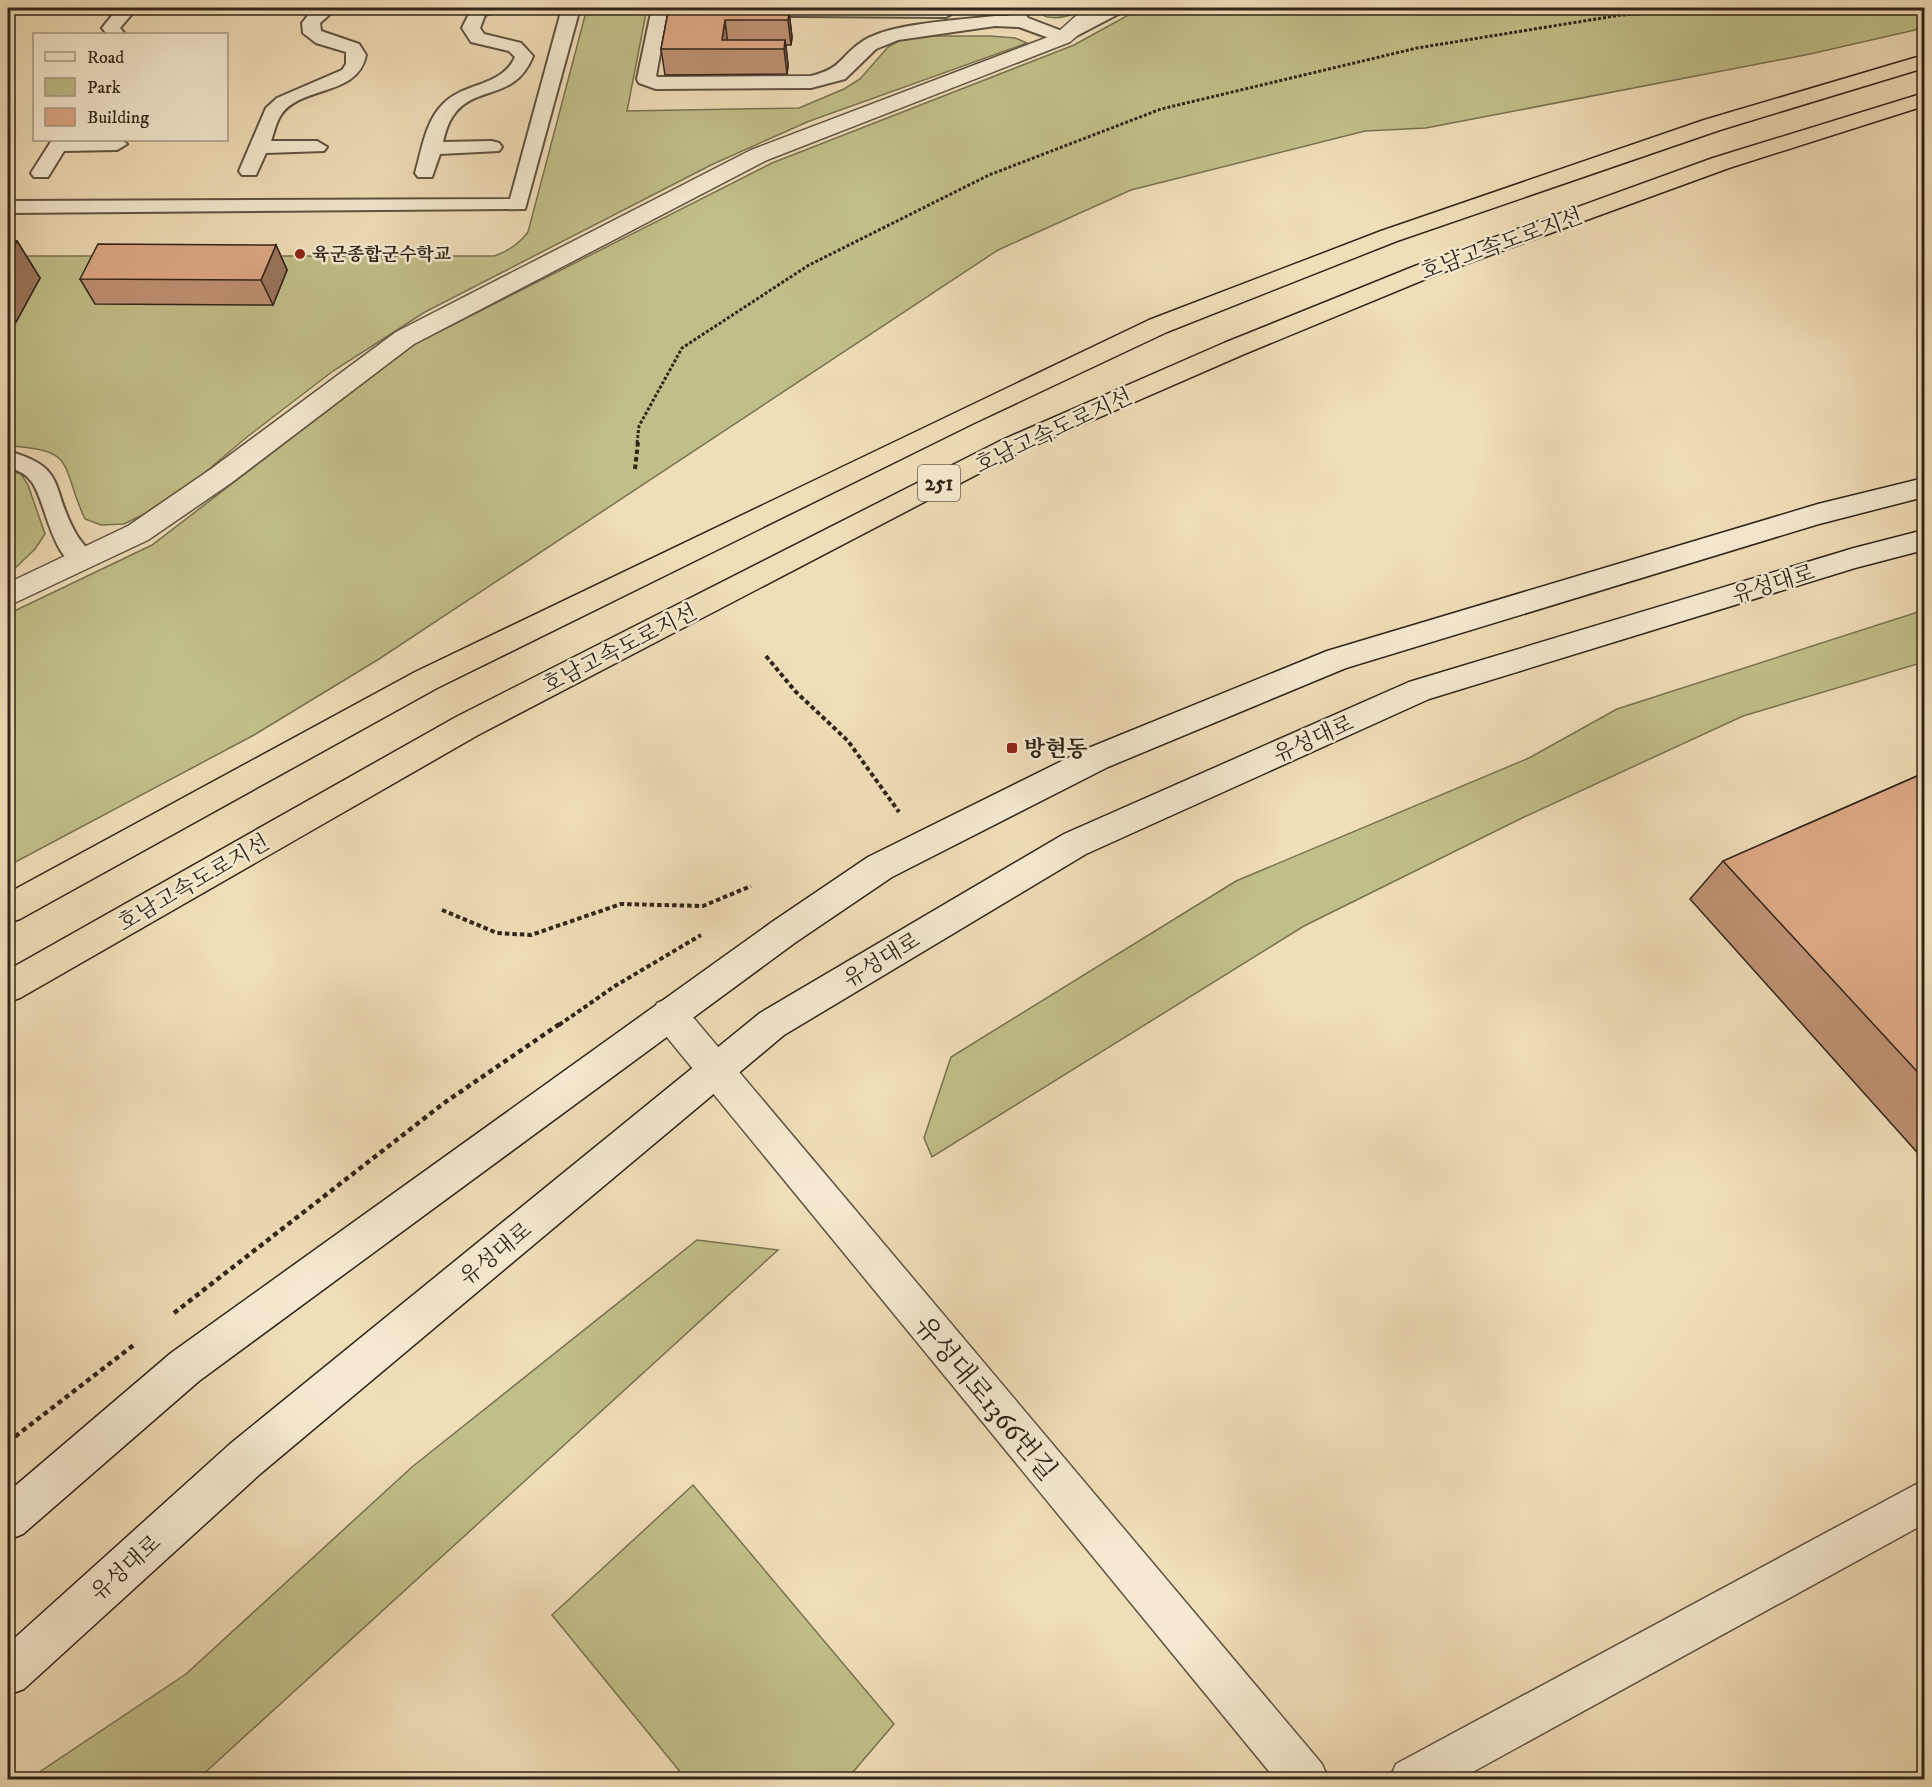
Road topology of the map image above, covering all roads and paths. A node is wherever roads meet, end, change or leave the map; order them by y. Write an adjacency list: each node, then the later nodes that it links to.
1 (128, 8): 11 (lane)
2 (329, 8): 17 (lane)
3 (488, 8): 20 (lane)
4 (571, 8): 24 (lane)
5 (1091, 8): 12 (main road)
6 (1121, 8): 12 (lane)
7 (1742, 8): 26 (path)
8 (660, 9): 10 (lane); 10 (lane)
9 (1017, 15): 10 (lane); 12 (lane)
10 (995, 21)
11 (115, 33)
12 (1064, 38): 29 (main road)
13 (1924, 61): 34 (highway, 호남고속도로지선 / 251)
14 (1924, 99): 36 (highway, 호남고속도로지선 / 251)
15 (59, 142): 16 (lane); 22 (lane)
16 (117, 144)
17 (259, 147): 18 (lane); 21 (lane)
18 (317, 147)
19 (492, 147): 20 (lane)
20 (433, 148): 23 (lane)
21 (249, 171)
22 (41, 173)
23 (424, 173)
24 (8, 207)
25 (8, 459): 29 (lane)
26 (635, 469)
27 (1924, 488): 32 (main road)
28 (1924, 540): 38 (main road, 유성대로)
29 (82, 560): 30 (main road)
30 (8, 595)
31 (766, 656): 32 (path)
32 (928, 843): 37 (main road)
33 (751, 886): 35 (path)
34 (8, 909)
35 (442, 910)
36 (8, 987)
37 (669, 1014): 38 (main road, 유성대로1366번길); 40 (main road)
38 (715, 1073): 41 (main road, 유성대로); 42 (main road, 유성대로1366번길)
39 (1924, 1501): 43 (main road)
40 (8, 1519)
41 (8, 1673)
42 (1305, 1779)
43 (1412, 1779)

